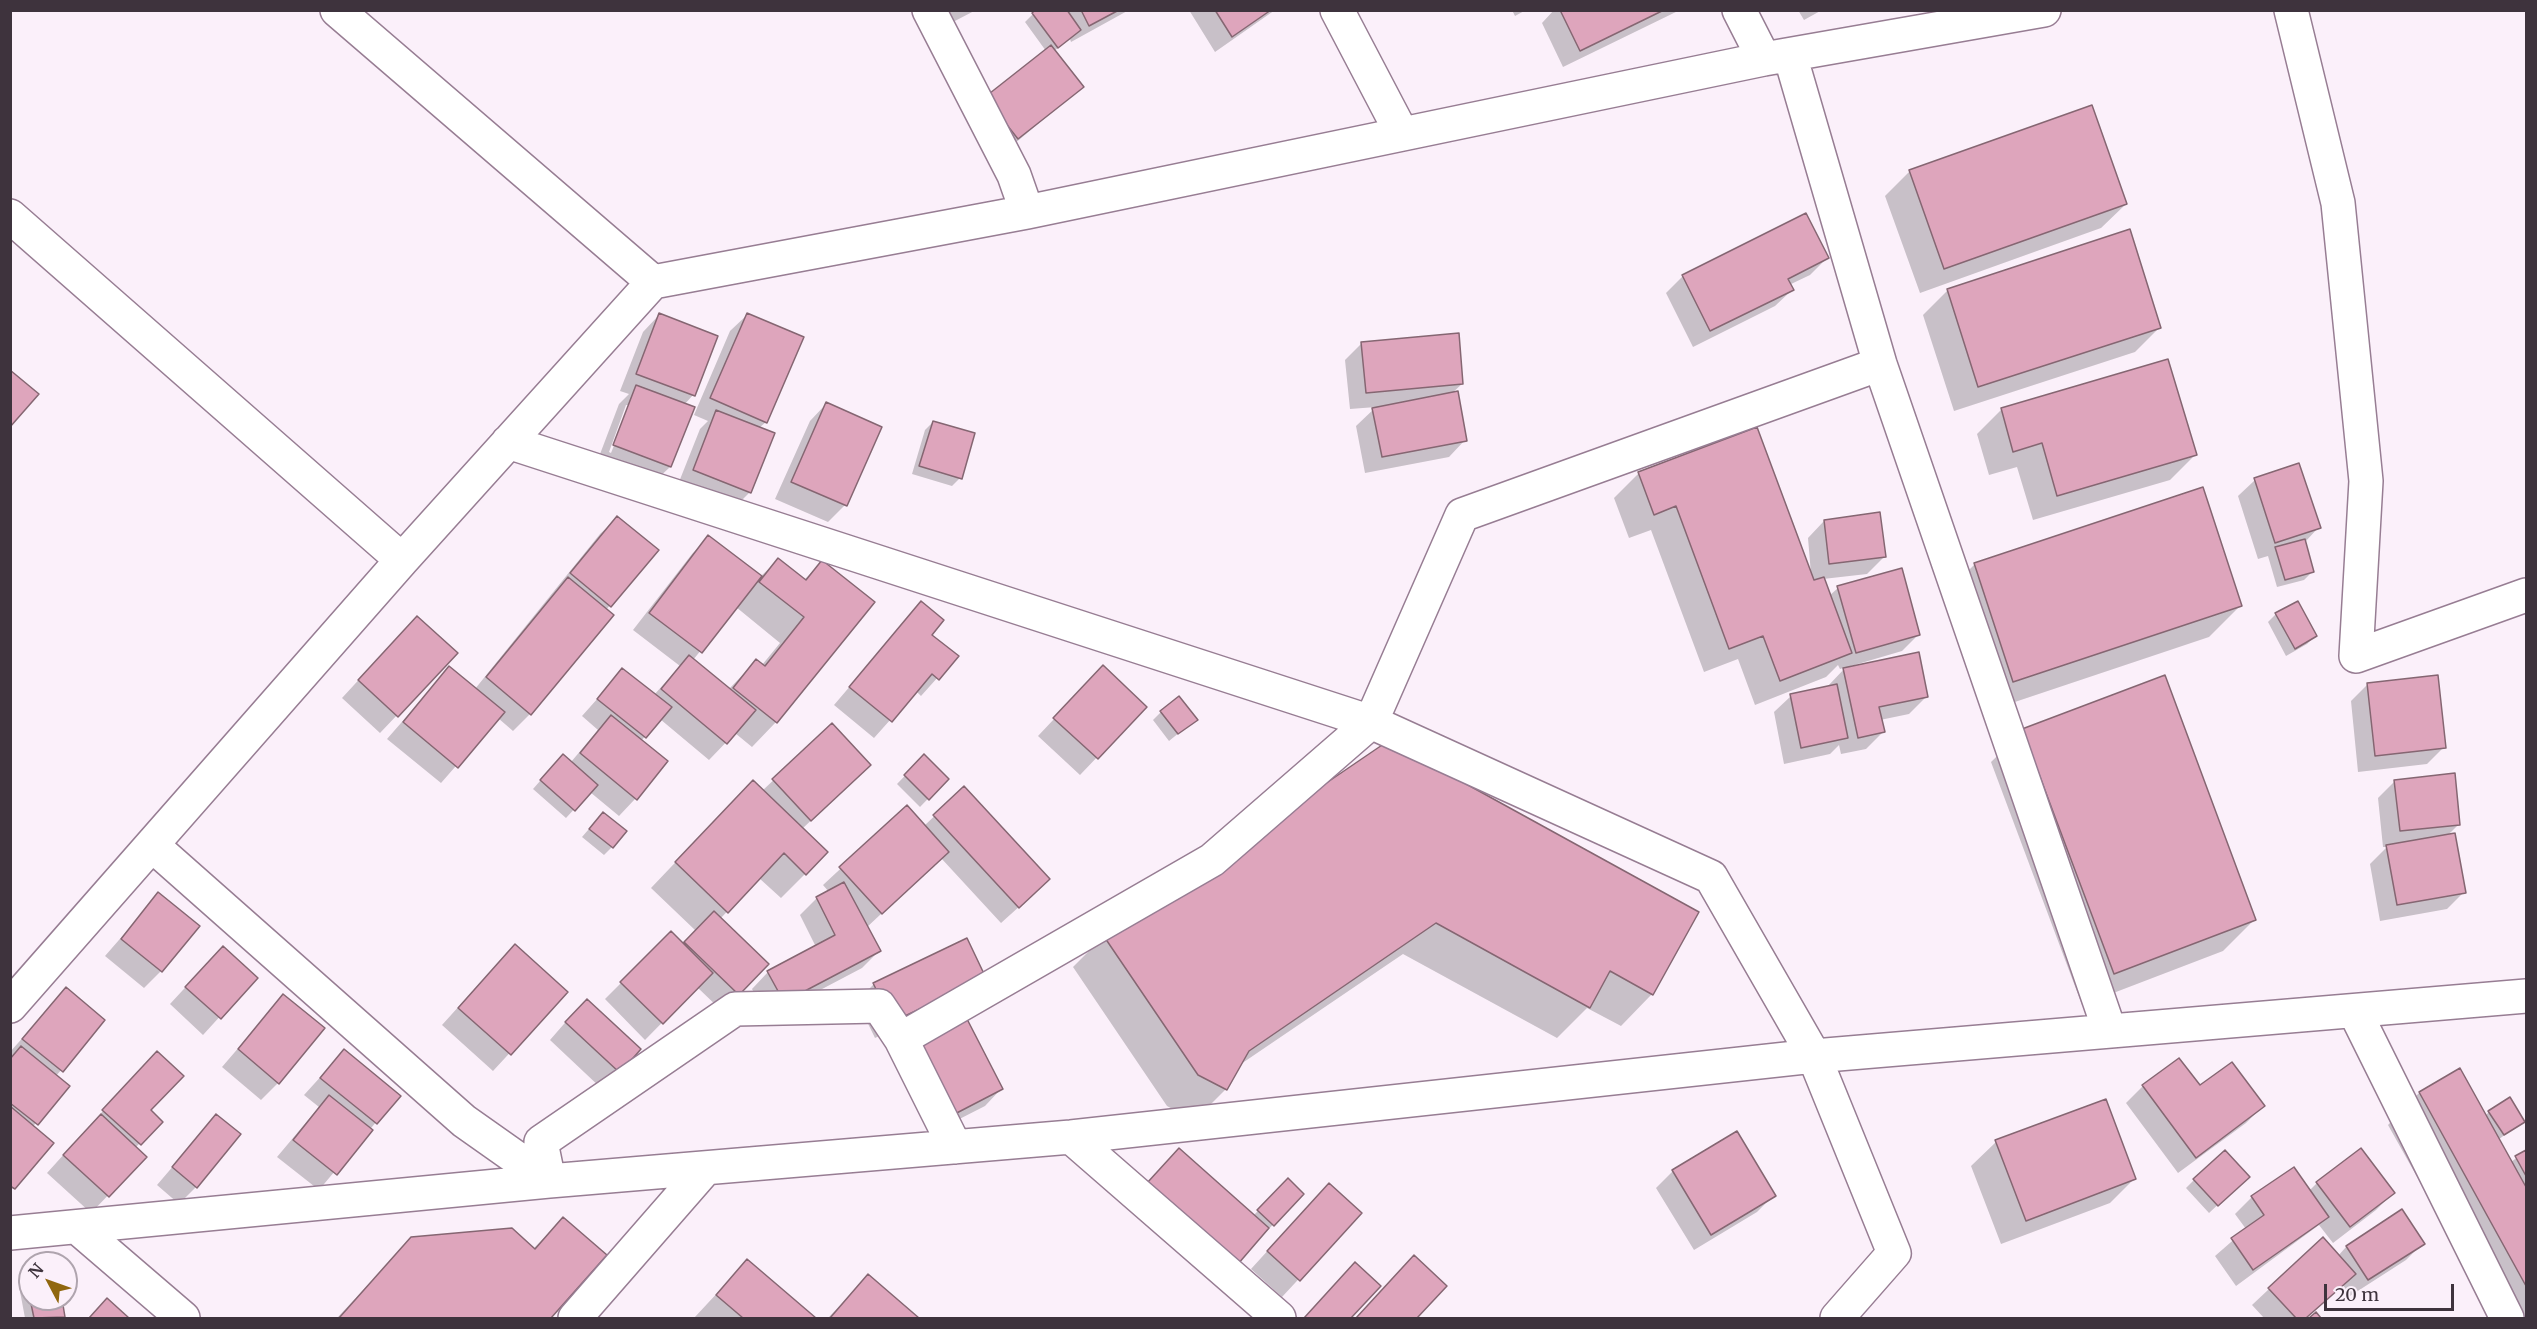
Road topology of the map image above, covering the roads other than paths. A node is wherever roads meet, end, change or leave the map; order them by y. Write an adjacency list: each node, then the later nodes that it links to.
1 (337, 10): 11 (street)
2 (929, 10): 9 (street)
3 (1337, 10): 8 (street)
4 (1739, 10): 7 (street)
5 (2044, 10): 7 (street)
6 (2291, 10): 15 (street)
7 (1777, 57): 8 (street); 12 (street)
8 (1402, 134): 9 (street)
9 (1027, 212): 11 (street)
10 (10, 216): 14 (street)
11 (653, 282): 13 (street)
12 (1881, 364): 16 (street); 21 (street)
13 (508, 442): 14 (street); 16 (street)
14 (402, 560): 17 (street)
15 (2526, 594)
16 (1371, 722): 22 (street); 23 (street)
17 (152, 845): 19 (street); 27 (street)
18 (2526, 996): 20 (street)
19 (10, 1006)
20 (2355, 1012): 21 (street); 34 (street)
21 (2109, 1029): 23 (street)
22 (901, 1039): 25 (street); 27 (street)
23 (1814, 1056): 24 (street); 33 (street)
24 (1071, 1137): 25 (street); 32 (street)
25 (955, 1147): 26 (street)
26 (705, 1169): 27 (street); 31 (street)
27 (549, 1181): 28 (street)
28 (77, 1227): 29 (street); 30 (street)
29 (10, 1233)
30 (183, 1318)
31 (575, 1318)
32 (1279, 1318)
33 (1837, 1318)
34 (2507, 1318)

